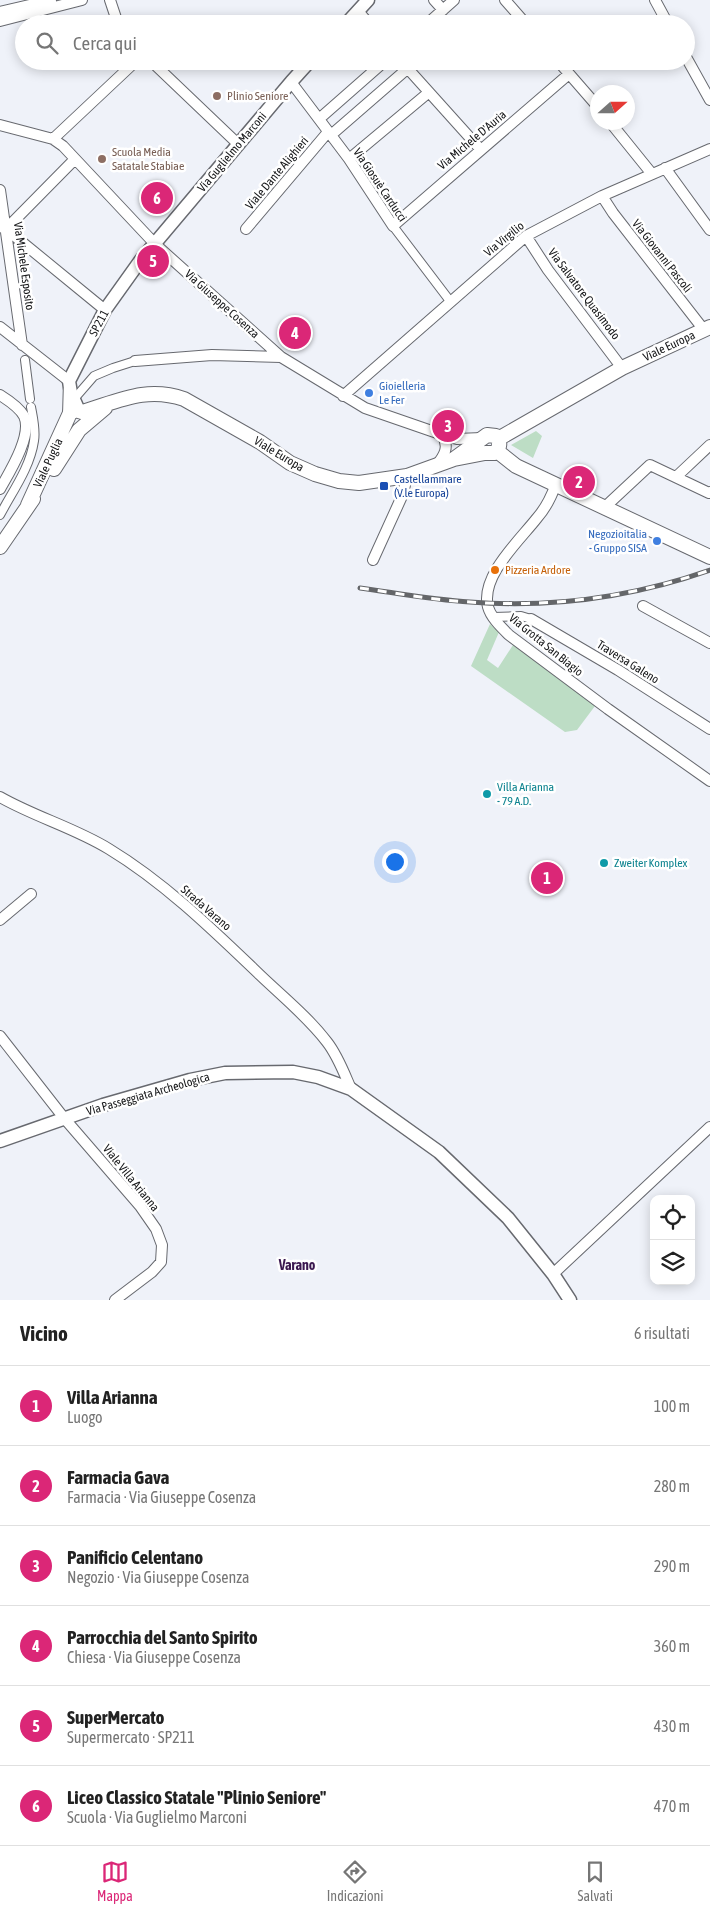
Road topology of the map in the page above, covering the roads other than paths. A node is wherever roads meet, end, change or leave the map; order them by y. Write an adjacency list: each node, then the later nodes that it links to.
1 (51, 0): 10 (street)
2 (82, 0): 11 (street)
3 (110, 0): 12 (street)
4 (434, 0): 9 (street)
5 (454, 0): 9 (street)
6 (506, 0): 15 (street)
7 (655, 0): 16 (street)
8 (364, 3): 13 (street)
9 (443, 10): 14 (street)
10 (0, 12)
11 (23, 15)
12 (115, 15)
13 (354, 15)
14 (437, 15)
15 (518, 15)
16 (663, 15)
17 (15, 17): 18 (street)
18 (0, 21)
19 (126, 70): 36 (street)
20 (161, 70): 37 (street)
21 (302, 70): 28 (street, Via Guglielmo Marconi)
22 (375, 70): 32 (street)
23 (399, 70): 35 (street, Viale Dante Alighieri)
24 (408, 70): 29 (street)
25 (566, 70): 27 (street)
26 (693, 70): 31 (street)
27 (569, 74): 30 (street); 39 (street, Via Michele D'Auria)
28 (291, 82): 32 (street, Via Giosuè Carducci); 37 (street, Via Guglielmo Marconi)
29 (428, 93): 39 (street); 41 (street)
30 (590, 98)
31 (710, 100)
32 (319, 119): 35 (street, Via Giosuè Carducci)
33 (0, 125): 36 (street)
34 (616, 130): 43 (street)
35 (329, 134): 41 (street, Via Giosuè Carducci); 48 (street, Viale Dante Alighieri)
36 (53, 139): 40 (street, Via Giuseppe Cosenza)
37 (238, 144): 51 (street, Via Guglielmo Marconi)
38 (710, 149): 42 (street, Via Virgilio)
39 (480, 150): 46 (street, Via Michele D'Auria)
40 (75, 159): 47 (street); 51 (street, Via Giuseppe Cosenza)
41 (350, 159): 46 (street, Via Giosuè Carducci)
42 (665, 168): 43 (street, Via Virgilio); 49 (street)
43 (652, 174): 45 (street, Via Virgilio)
44 (0, 190): 47 (street, Via Michele Esposito)
45 (602, 196): 50 (street, Via Virgilio); 55 (street, Via Giovanni Pascoli)
46 (392, 226): 52 (street, Via Giosuè Carducci)
47 (3, 228): 53 (street); 56 (street, Via Michele Esposito)
48 (246, 230)
49 (710, 230)
50 (526, 236): 52 (street, Via Virgilio); 60 (street, Via Salvatore Quasimodo)
51 (155, 244): 53 (street, SP211); 57 (street, Via Giuseppe Cosenza)
52 (450, 301): 63 (street, Via Virgilio)
53 (105, 310): 61 (street, SP211)
54 (0, 327): 56 (street)
55 (707, 329): 60 (main road, Viale Europa)
56 (22, 345): 61 (street)
57 (281, 357): 59 (street); 63 (street, Via Giuseppe Cosenza)
58 (25, 360): 64 (street)
59 (135, 361): 66 (street)
60 (622, 368): 68 (main road, Viale Europa)
61 (69, 381): 66 (street)
62 (0, 395): 65 (street)
63 (343, 396): 67 (street, Via Giuseppe Cosenza)
64 (30, 401): 65 (street); 77 (street)
65 (18, 410): 74 (street)
66 (76, 416): 71 (main road, Viale Europa); 78 (main road, Viale Puglia)
67 (442, 436): 68 (street, Via Giuseppe Cosenza); 70 (street)
68 (489, 444): 70 (main road, Viale Europa); 73 (main road)
69 (710, 445): 72 (street)
70 (435, 467): 71 (main road, Viale Europa)
71 (407, 476): 80 (street)
72 (676, 477): 75 (street); 76 (street)
73 (556, 484): 76 (main road); 82 (street, Via Grotta San Biagio)
74 (0, 489)
75 (710, 492)
76 (605, 507): 79 (main road)
77 (0, 515)
78 (1, 542)
79 (710, 557)
80 (373, 560)
81 (643, 606): 84 (street)
82 (494, 617): 83 (street); 86 (street, Via Grotta San Biagio)
83 (531, 619): 85 (street, Traversa Galeno)
84 (710, 643)
85 (710, 729)
86 (710, 781)
87 (0, 797): 91 (street, Strada Varano)
88 (31, 894): 89 (street)
89 (0, 920)
90 (0, 1036): 92 (street, Viale Villa Arianna)
91 (351, 1089): 92 (street, Via Passeggiata Archeologica); 95 (street, Via Passeggiata Archeologica)
92 (64, 1118): 94 (street, Via Passeggiata Archeologica); 96 (street, Viale Villa Arianna)
93 (710, 1127): 95 (street)
94 (0, 1141)
95 (552, 1274): 97 (street, Via Passeggiata Archeologica)
96 (115, 1300)
97 (570, 1300)

